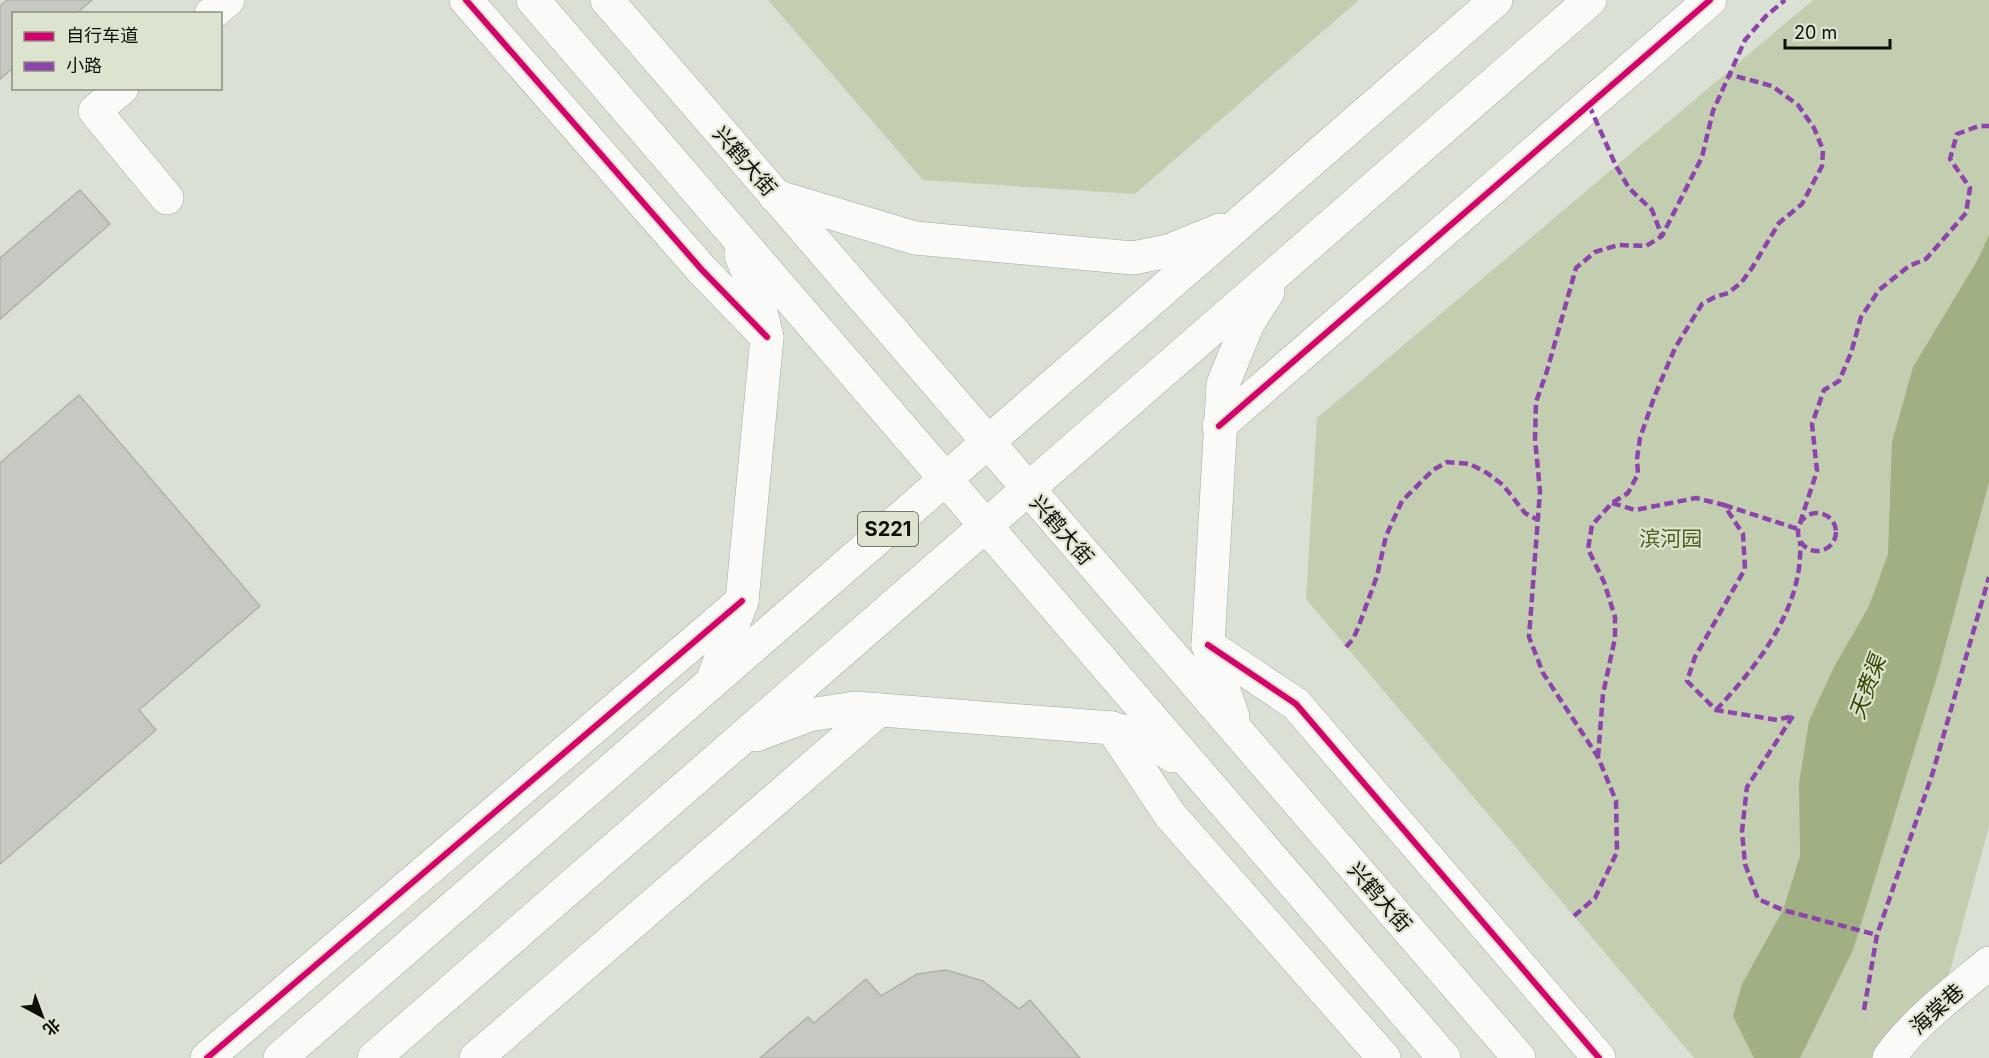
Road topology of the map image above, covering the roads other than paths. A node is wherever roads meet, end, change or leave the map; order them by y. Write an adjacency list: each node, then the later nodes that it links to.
1 (228, 0): 8 (main road)
2 (466, 0): 15 (main road)
3 (533, 0): 13 (main road)
4 (607, 0): 10 (main road, 兴鹤大街)
5 (1496, 0): 12 (main road, S221)
6 (1590, 0): 14 (main road, S221)
7 (1710, 0): 16 (main road)
8 (214, 12)
9 (120, 90): 11 (main road)
10 (775, 196): 12 (main road); 17 (main road, 兴鹤大街)
11 (167, 198)
12 (1241, 222): 17 (main road, S221)
13 (731, 231): 15 (main road); 18 (main road)
14 (1288, 262): 16 (main road); 19 (main road, S221)
15 (767, 337): 21 (main road)
16 (1219, 426): 22 (main road)
17 (987, 442): 18 (main road, S221); 19 (main road, 兴鹤大街)
18 (945, 480): 20 (main road); 23 (main road, S221)
19 (1028, 489): 20 (main road, S221); 26 (main road, 兴鹤大街)
20 (985, 526): 27 (main road, S221); 28 (main road)
21 (742, 601): 23 (main road); 30 (main road)
22 (1208, 645): 26 (main road); 37 (main road)
23 (711, 684): 31 (main road, S221)
24 (879, 710): 25 (main road); 27 (main road); 33 (main road)
25 (1112, 728): 28 (main road); 34 (main road)
26 (1240, 735): 36 (main road, 兴鹤大街)
27 (738, 742): 32 (main road, S221)
28 (1193, 768): 35 (main road)
29 (1989, 963): 38 (main road, 海棠巷)
30 (207, 1058)
31 (280, 1058)
32 (374, 1058)
33 (476, 1058)
34 (1384, 1058)
35 (1444, 1058)
36 (1519, 1058)
37 (1599, 1058)
38 (1888, 1058)

